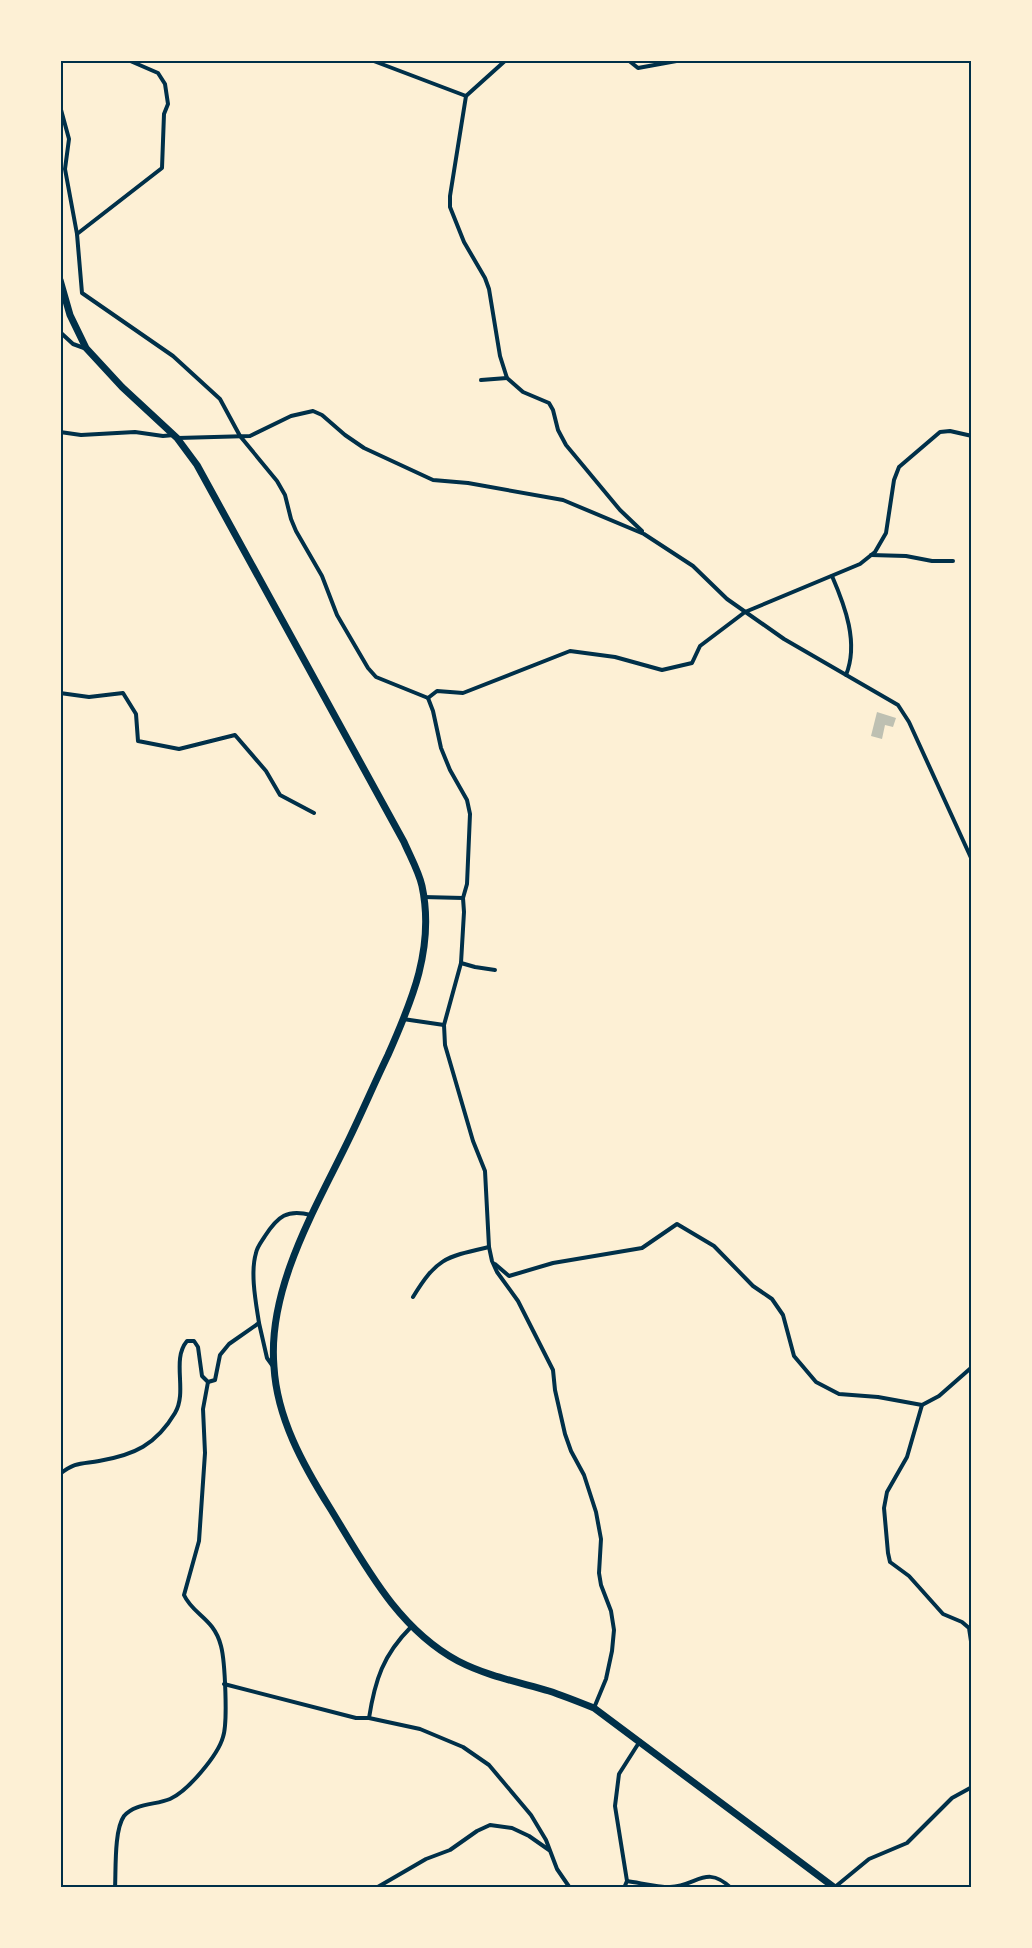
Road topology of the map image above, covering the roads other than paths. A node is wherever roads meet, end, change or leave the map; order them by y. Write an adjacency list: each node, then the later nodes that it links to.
1 (128, 60): 8 (street)
2 (372, 60): 6 (street)
3 (506, 60): 6 (street)
4 (628, 60): 5 (street)
5 (682, 60)
6 (466, 96): 12 (street)
7 (60, 106): 8 (street)
8 (77, 234): 15 (street)
9 (60, 280): 11 (highway)
10 (60, 333): 11 (street)
11 (86, 348): 17 (highway)
12 (507, 378): 13 (street); 18 (street)
13 (481, 380)
14 (60, 432): 17 (street)
15 (240, 436): 17 (street); 18 (street); 25 (street)
16 (972, 436): 19 (street)
17 (175, 437): 28 (highway)
18 (644, 534): 22 (street)
19 (871, 555): 20 (street); 21 (street)
20 (953, 561)
21 (832, 576): 22 (street); 23 (street)
22 (746, 612): 23 (street); 25 (street)
23 (846, 675): 27 (street)
24 (60, 693): 26 (street)
25 (428, 698): 29 (street)
26 (314, 813)
27 (972, 860)
28 (423, 897): 29 (street); 32 (highway)
29 (463, 898): 30 (street)
30 (461, 963): 31 (street); 33 (street)
31 (495, 970)
32 (403, 1019): 33 (street); 34 (highway)
33 (444, 1024): 35 (street)
34 (311, 1215): 38 (street); 39 (highway)
35 (489, 1247): 36 (street); 37 (street)
36 (492, 1261): 42 (street); 49 (street)
37 (413, 1297)
38 (259, 1323): 39 (street); 41 (street)
39 (273, 1367): 44 (highway)
40 (972, 1367): 42 (street)
41 (208, 1382): 43 (street); 48 (street)
42 (922, 1405): 45 (street)
43 (60, 1474)
44 (411, 1627): 49 (highway); 50 (street)
45 (972, 1648)
46 (972, 1675): 47 (street)
47 (972, 1683)
48 (224, 1684): 50 (street); 55 (street)
49 (594, 1707): 51 (highway)
50 (369, 1718): 53 (street)
51 (640, 1741): 54 (street); 60 (highway)
52 (972, 1787): 60 (street)
53 (549, 1851): 56 (street); 57 (street)
54 (627, 1881): 58 (street); 59 (street)
55 (115, 1888)
56 (376, 1888)
57 (570, 1888)
58 (624, 1888)
59 (731, 1888)
60 (835, 1888)

